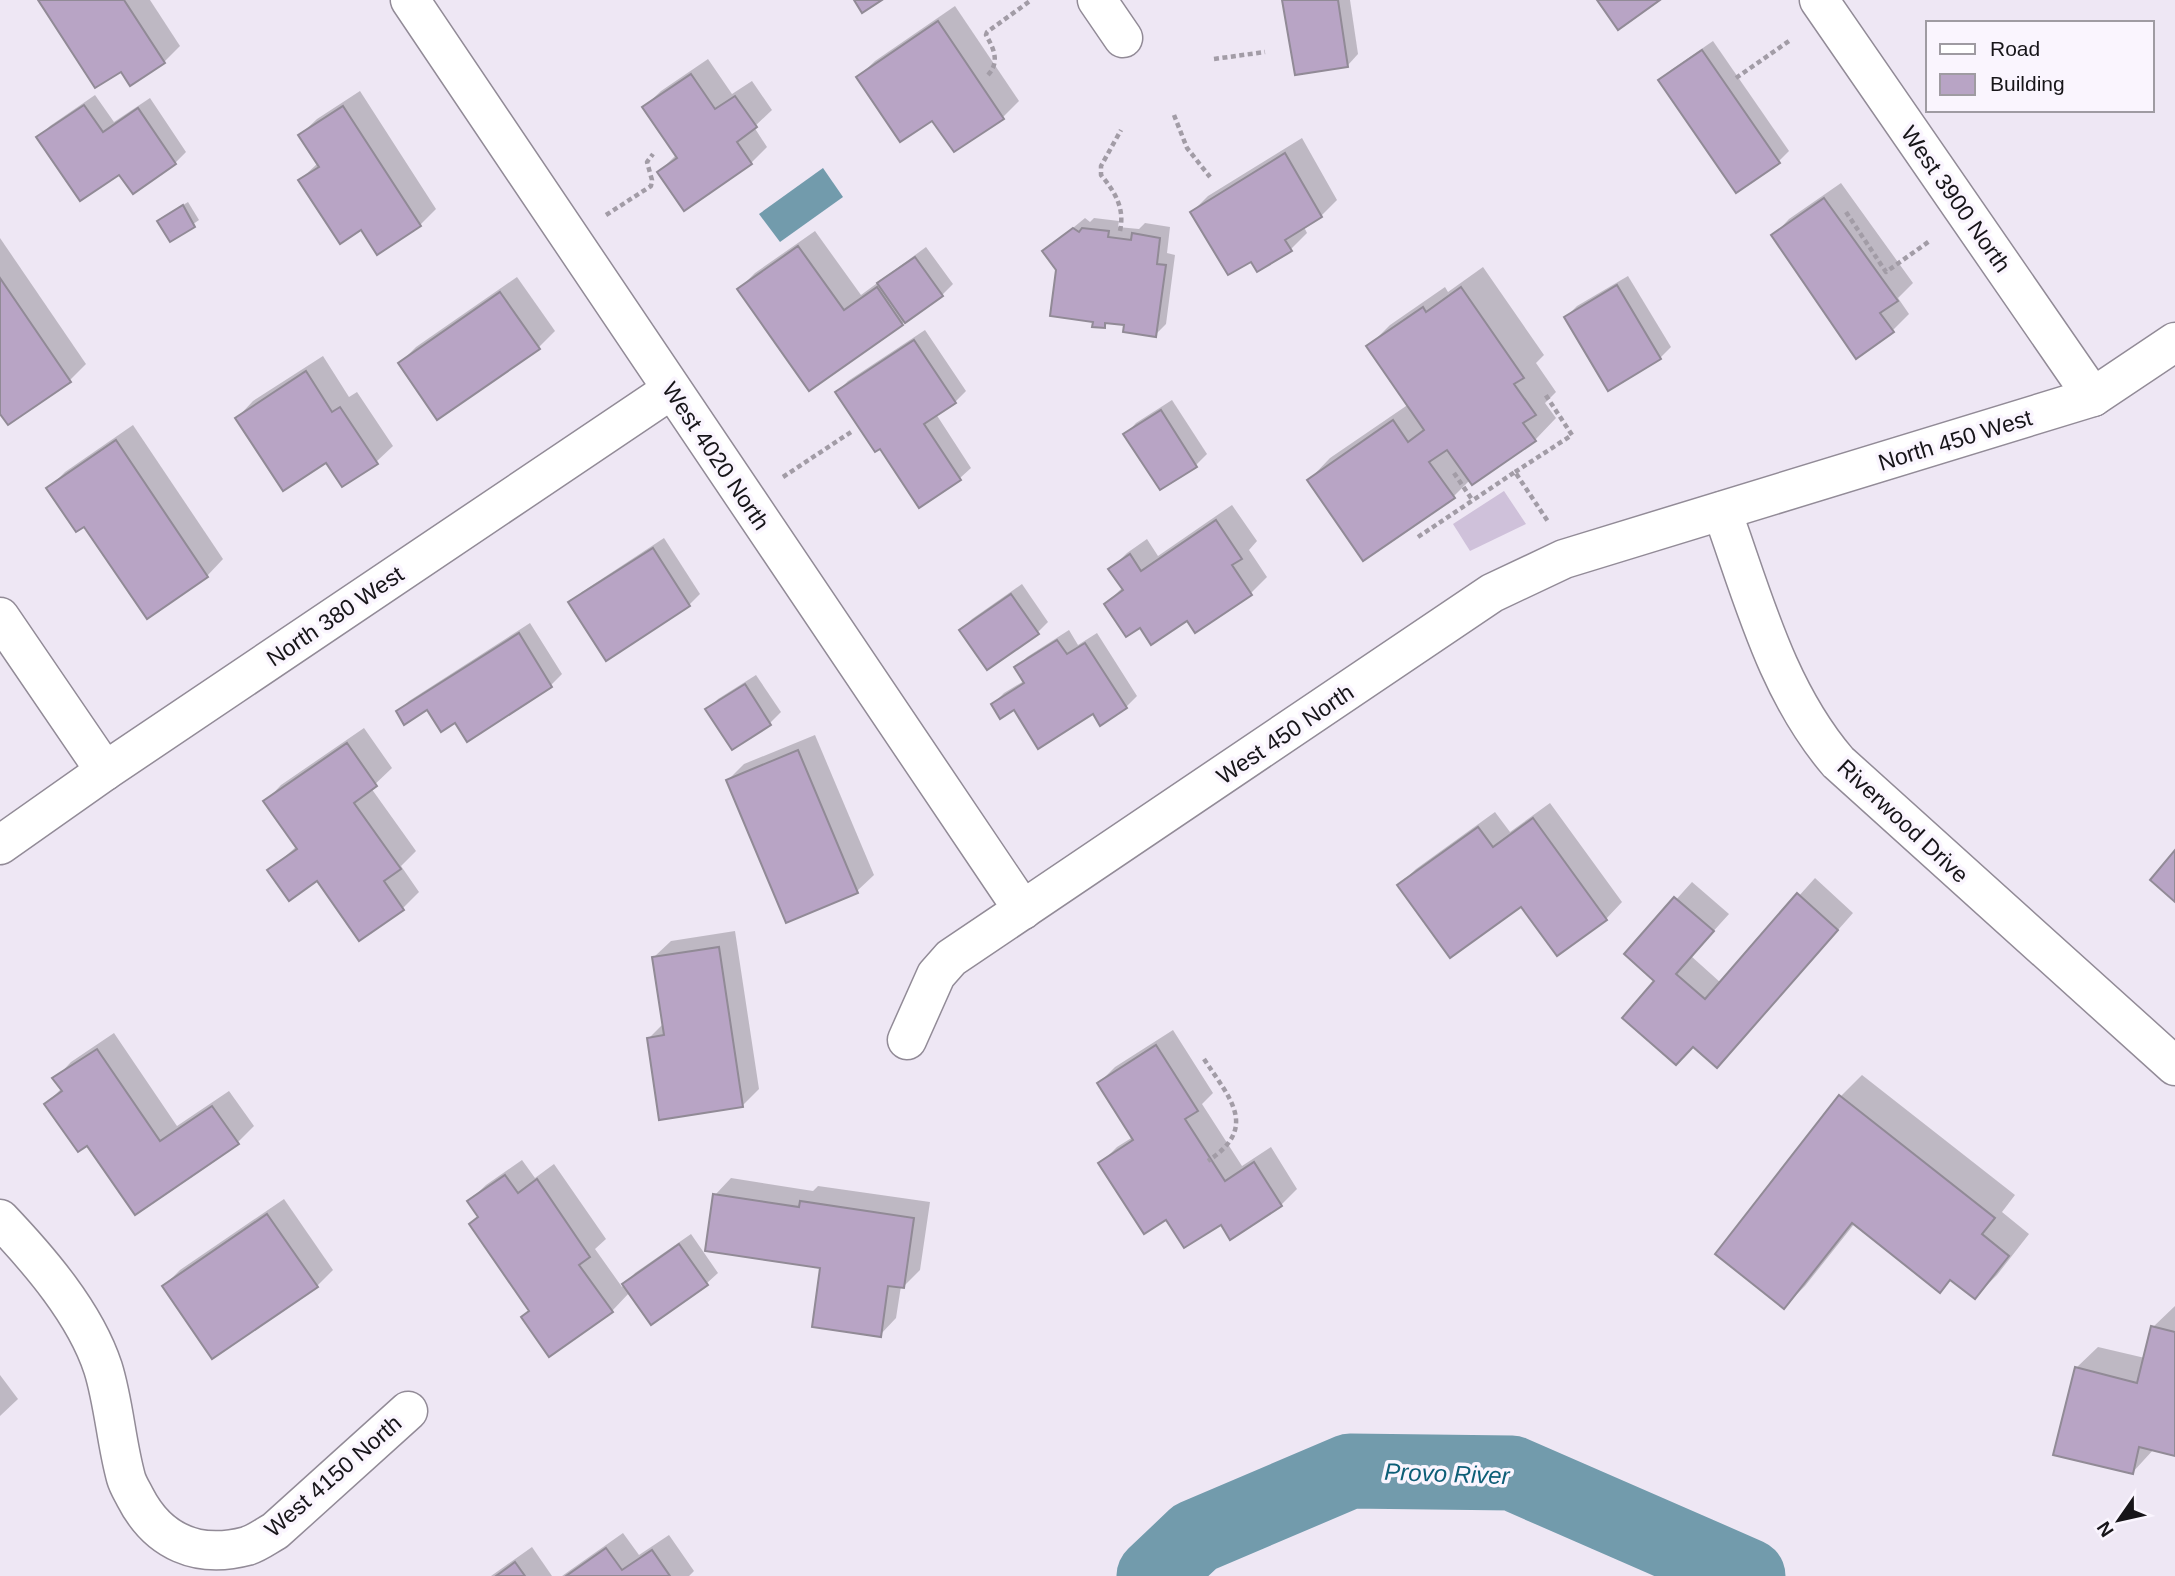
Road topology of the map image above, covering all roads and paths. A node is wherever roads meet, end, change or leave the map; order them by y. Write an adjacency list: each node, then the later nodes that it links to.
1 (411, 0): 20 (street, West 4020 North)
2 (1097, 0): 5 (street)
3 (1819, 0): 22 (street, West 3900 North)
4 (1030, 1): 9 (path)
5 (1123, 38)
6 (1789, 41): 10 (path)
7 (1265, 52): 8 (path)
8 (1214, 59)
9 (988, 75)
10 (1736, 78)
11 (1174, 115): 14 (path)
12 (1121, 130): 17 (path)
13 (653, 153): 16 (path)
14 (1210, 177)
15 (1846, 212): 18 (path)
16 (606, 215)
17 (1120, 231)
18 (1931, 240)
19 (2175, 342): 22 (street, North 450 West)
20 (671, 390): 32 (street, North 380 West); 34 (street, West 4020 North)
21 (1545, 394): 25 (path)
22 (2094, 397): 28 (street, North 450 West)
23 (851, 432): 26 (path)
24 (1454, 472): 27 (path)
25 (1514, 472): 27 (path); 29 (path)
26 (783, 477)
27 (1473, 501): 30 (path)
28 (1722, 511): 34 (street, West 450 North); 37 (street, Riverwood Drive)
29 (1549, 524)
30 (1418, 537)
31 (0, 617): 32 (street)
32 (104, 771): 33 (street, North 380 West)
33 (0, 845)
34 (1023, 910): 35 (street, West 450 North)
35 (906, 1040)
36 (1205, 1059): 38 (path)
37 (2175, 1066)
38 (1208, 1161)
39 (0, 1219): 40 (street, West 4150 North)
40 (408, 1411)

